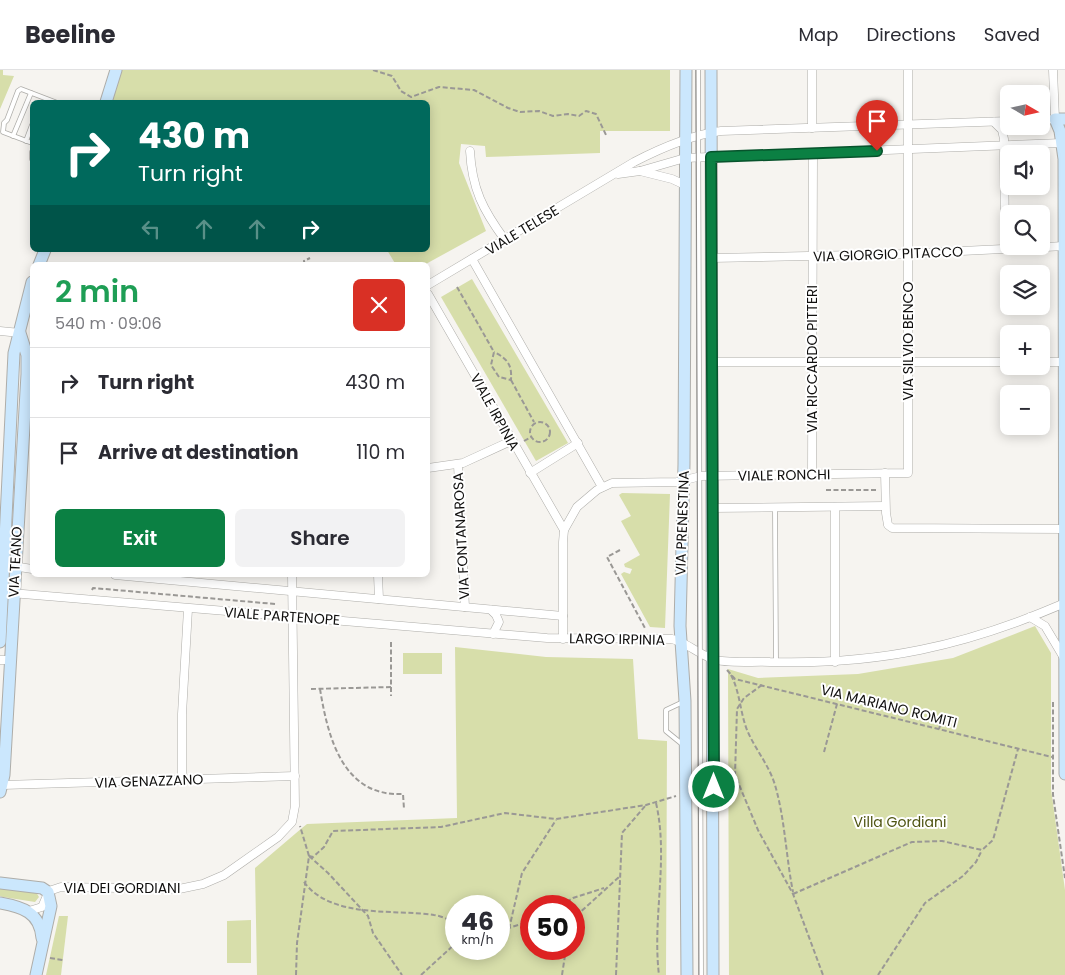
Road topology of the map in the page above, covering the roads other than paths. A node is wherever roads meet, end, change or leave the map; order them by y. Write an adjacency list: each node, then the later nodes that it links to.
1 (116, 70): 10 (main road)
2 (686, 70): 22 (main road, VIA PRENESTINA)
3 (698, 70): 19 (lane)
4 (711, 70): 17 (main road, VIA PRENESTINA)
5 (812, 70): 15 (street)
6 (908, 70): 14 (street, VIA SILVIO BENCO)
7 (1053, 70): 11 (street)
8 (31, 93): 9 (lane); 18 (lane); 18 (lane)
9 (43, 100)
10 (107, 100)
11 (1060, 119): 23 (main road)
12 (994, 122): 13 (street, VIALE TELESE); 14 (street, VIALE TELESE); 24 (street)
13 (1000, 122)
14 (909, 125): 15 (street, VIALE TELESE); 27 (street, VIA SILVIO BENCO)
15 (812, 128): 17 (street, VIALE TELESE)
16 (30, 130): 20 (lane)
17 (711, 132): 19 (street, VIALE TELESE); 31 (main road, VIA PRENESTINA)
18 (13, 136): 20 (lane)
19 (698, 136): 22 (street, VIALE TELESE); 30 (lane)
20 (26, 141): 21 (lane)
21 (30, 142)
22 (685, 142): 32 (main road, VIA PRENESTINA); 34 (street, VIALE TELESE)
23 (1064, 142): 25 (street); 38 (main road)
24 (1004, 145)
25 (1019, 145)
26 (1000, 146): 27 (street)
27 (909, 149): 29 (street); 40 (street, VIA SILVIO BENCO)
28 (470, 151): 36 (street)
29 (812, 154): 31 (street); 41 (street, VIA RICCARDO PITTERI)
30 (698, 157): 31 (street); 32 (street); 66 (lane)
31 (711, 157): 42 (main road, VIA PRENESTINA)
32 (685, 158): 33 (street); 35 (main road, VIA PRENESTINA)
33 (640, 171): 34 (street); 35 (street)
34 (616, 174): 36 (street, VIALE TELESE)
35 (685, 185): 68 (main road, VIA PRENESTINA)
36 (505, 240): 43 (street, VIALE TELESE)
37 (1050, 246): 38 (street, VIA GIORGIO PITACCO)
38 (1064, 246): 54 (main road)
39 (1000, 248): 40 (street, VIA GIORGIO PITACCO)
40 (908, 254): 41 (street, VIA GIORGIO PITACCO); 50 (street, VIA SILVIO BENCO)
41 (812, 257): 42 (street, VIA GIORGIO PITACCO); 49 (street, VIA RICCARDO PITTERI)
42 (712, 258): 51 (main road, VIA PRENESTINA)
43 (472, 259): 44 (street, VIALE TELESE); 59 (street)
44 (430, 283)
45 (30, 290): 48 (main road, VIA TEANO)
46 (430, 298): 58 (street, VIALE IRPINIA)
47 (0, 331): 48 (street)
48 (20, 333): 55 (main road, VIA TEANO); 56 (main road, VIA TEANO)
49 (812, 361): 50 (street); 51 (street); 65 (street, VIA RICCARDO PITTERI)
50 (909, 361): 52 (street); 64 (street, VIA SILVIO BENCO)
51 (712, 362): 67 (main road, VIA PRENESTINA)
52 (1000, 362)
53 (1050, 362): 54 (street)
54 (1064, 362): 74 (main road)
55 (13, 371): 56 (street); 76 (main road, VIA TEANO)
56 (27, 374): 57 (main road, VIA TEANO)
57 (28, 428): 76 (main road, VIA TEANO)
58 (511, 441): 60 (street); 62 (street, VIALE IRPINIA)
59 (578, 443): 62 (street); 69 (street)
60 (458, 465): 61 (street); 86 (street, VIA FONTANAROSA)
61 (430, 468)
62 (530, 473): 75 (street, VIALE IRPINIA)
63 (885, 473): 64 (street, VIALE RONCHI); 65 (street, VIALE RONCHI); 70 (street)
64 (908, 473)
65 (812, 474): 67 (street, VIALE RONCHI)
66 (700, 476): 67 (street, VIALE RONCHI); 68 (street, VIALE RONCHI); 96 (lane)
67 (712, 476): 73 (main road, VIA PRENESTINA)
68 (684, 481): 69 (street); 95 (main road, VIA PRENESTINA)
69 (602, 486): 75 (street)
70 (886, 506): 72 (street); 74 (street)
71 (775, 507): 72 (street); 73 (street); 100 (lane)
72 (835, 507): 101 (street)
73 (712, 508): 99 (main road, VIA PRENESTINA)
74 (1064, 529): 85 (main road)
75 (564, 530): 90 (street, LARGO IRPINIA)
76 (9, 564): 77 (street); 83 (main road, VIA TEANO)
77 (30, 568)
78 (160, 577): 81 (street, VIALE PARTENOPE)
79 (292, 577): 82 (street, VIA DEI GORDIANI)
80 (378, 577): 84 (street)
81 (200, 579): 82 (street, VIALE PARTENOPE)
82 (292, 592): 84 (street, VIALE PARTENOPE); 89 (street, VIA DEI GORDIANI)
83 (7, 593): 87 (street, VIALE PARTENOPE); 94 (main road, VIA TEANO); 98 (main road, VIA TEANO)
84 (378, 599): 86 (street, VIALE PARTENOPE)
85 (1064, 603): 91 (street); 97 (main road)
86 (465, 608): 88 (street, VIALE PARTENOPE)
87 (188, 609): 89 (street, VIALE PARTENOPE); 108 (street)
88 (491, 610): 90 (street, VIALE PARTENOPE); 92 (street)
89 (293, 616): 92 (street, VIALE PARTENOPE); 107 (street, VIA DEI GORDIANI)
90 (563, 616): 93 (street, LARGO IRPINIA)
91 (1030, 617): 97 (street); 101 (street)
92 (493, 634): 93 (street, VIALE PARTENOPE)
93 (563, 639): 95 (street, LARGO IRPINIA)
94 (0, 642)
95 (680, 642): 96 (street); 102 (main road, VIA PRENESTINA)
96 (700, 652): 99 (street); 117 (lane)
97 (1065, 659): 103 (main road)
98 (5, 660): 109 (main road, VIA TEANO)
99 (714, 660): 100 (street); 118 (main road, VIA PRENESTINA)
100 (776, 662): 101 (street)
101 (835, 662)
102 (685, 701): 104 (main road, VIA PRENESTINA); 104 (lane)
103 (1065, 716): 105 (main road)
104 (686, 747): 116 (main road, VIA PRENESTINA)
105 (1065, 762): 106 (main road)
106 (1065, 774)
107 (295, 776): 108 (street, VIA GENAZZANO); 111 (street, VIA DEI GORDIANI)
108 (182, 780): 109 (street, VIA GENAZZANO)
109 (1, 789)
110 (1, 882): 111 (main road, VIA DEI GORDIANI)
111 (48, 892): 113 (street, VIA DEI GORDIANI); 114 (main road)
112 (0, 903): 113 (main road)
113 (29, 911): 114 (main road)
114 (45, 952): 115 (main road)
115 (36, 975)
116 (687, 975)
117 (701, 975)
118 (713, 975)

